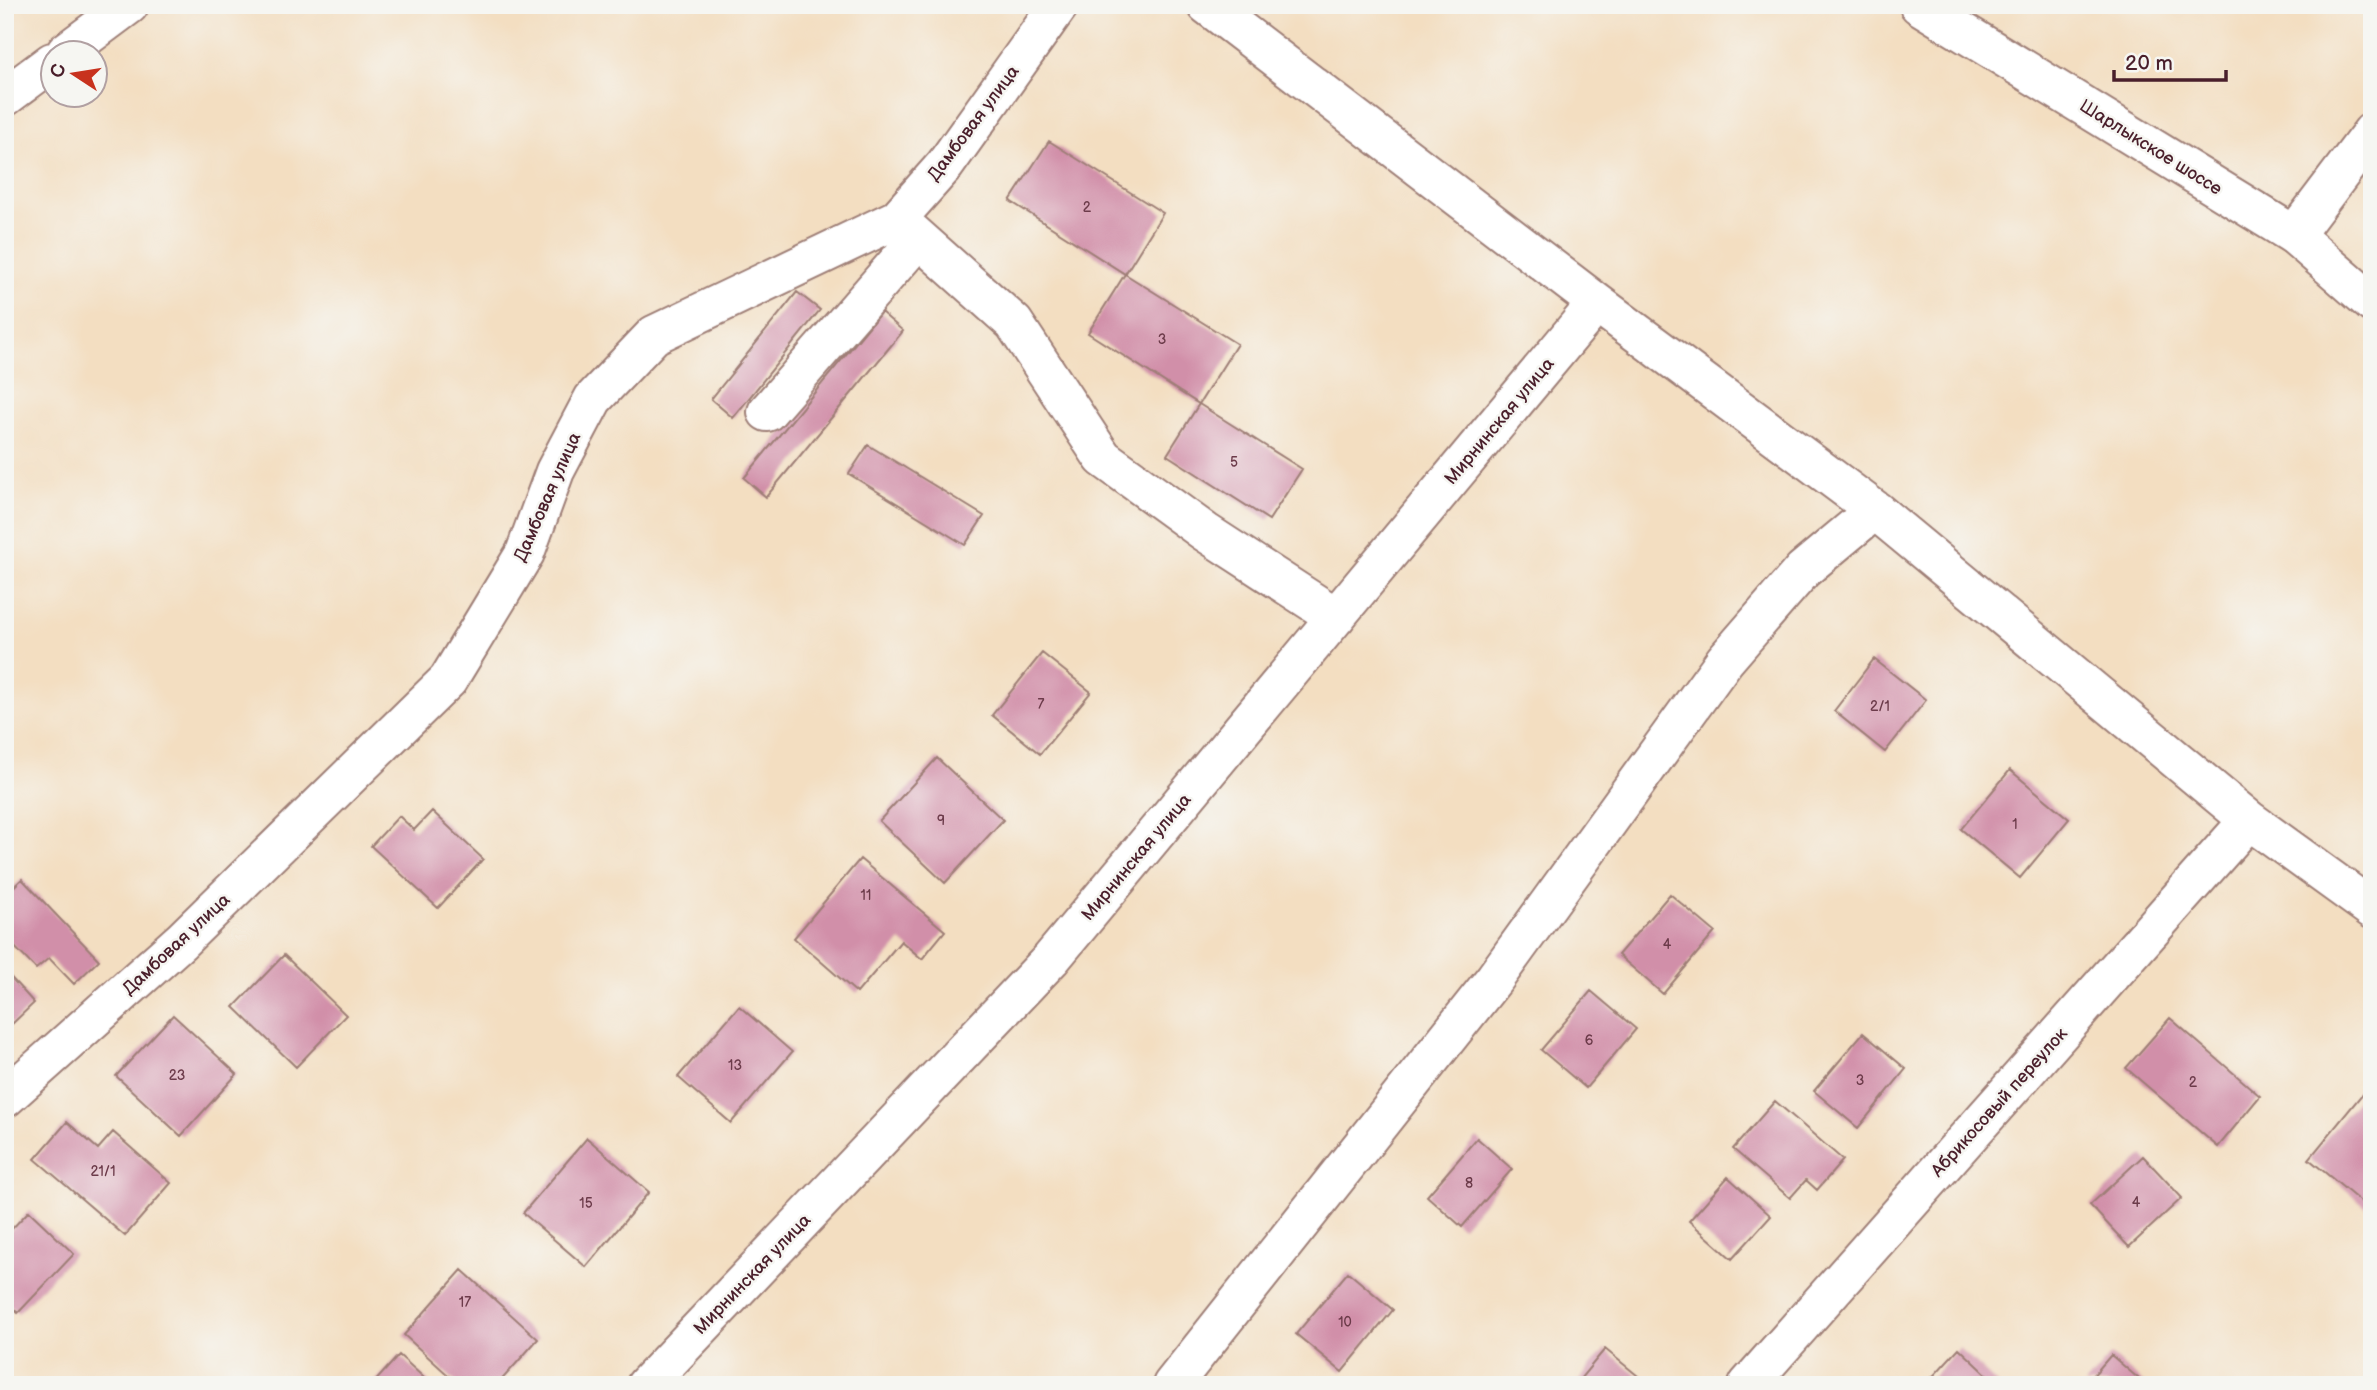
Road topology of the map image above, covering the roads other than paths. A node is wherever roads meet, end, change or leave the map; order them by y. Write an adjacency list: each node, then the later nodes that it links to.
1 (130, 5): 5 (street)
2 (1059, 5): 9 (street, Дамбовая улица)
3 (1207, 5): 11 (street)
4 (1919, 5): 10 (street, Шарлыкское шоссе)
5 (85, 38)
6 (38, 72): 7 (street)
7 (5, 97)
8 (2372, 132): 10 (street)
9 (907, 229): 13 (street); 15 (street); 18 (street, Дамбовая улица)
10 (2294, 235): 12 (street, Шарлыкское шоссе)
11 (1597, 303): 14 (street); 15 (street, Мирнинская улица)
12 (2372, 303)
13 (767, 412)
14 (1875, 510): 16 (street); 20 (street)
15 (1336, 617): 19 (street, Мирнинская улица)
16 (2249, 820): 17 (street); 21 (street, Абрикосовый переулок)
17 (2372, 909)
18 (5, 1098)
19 (646, 1385)
20 (1172, 1385)
21 (1748, 1385)

